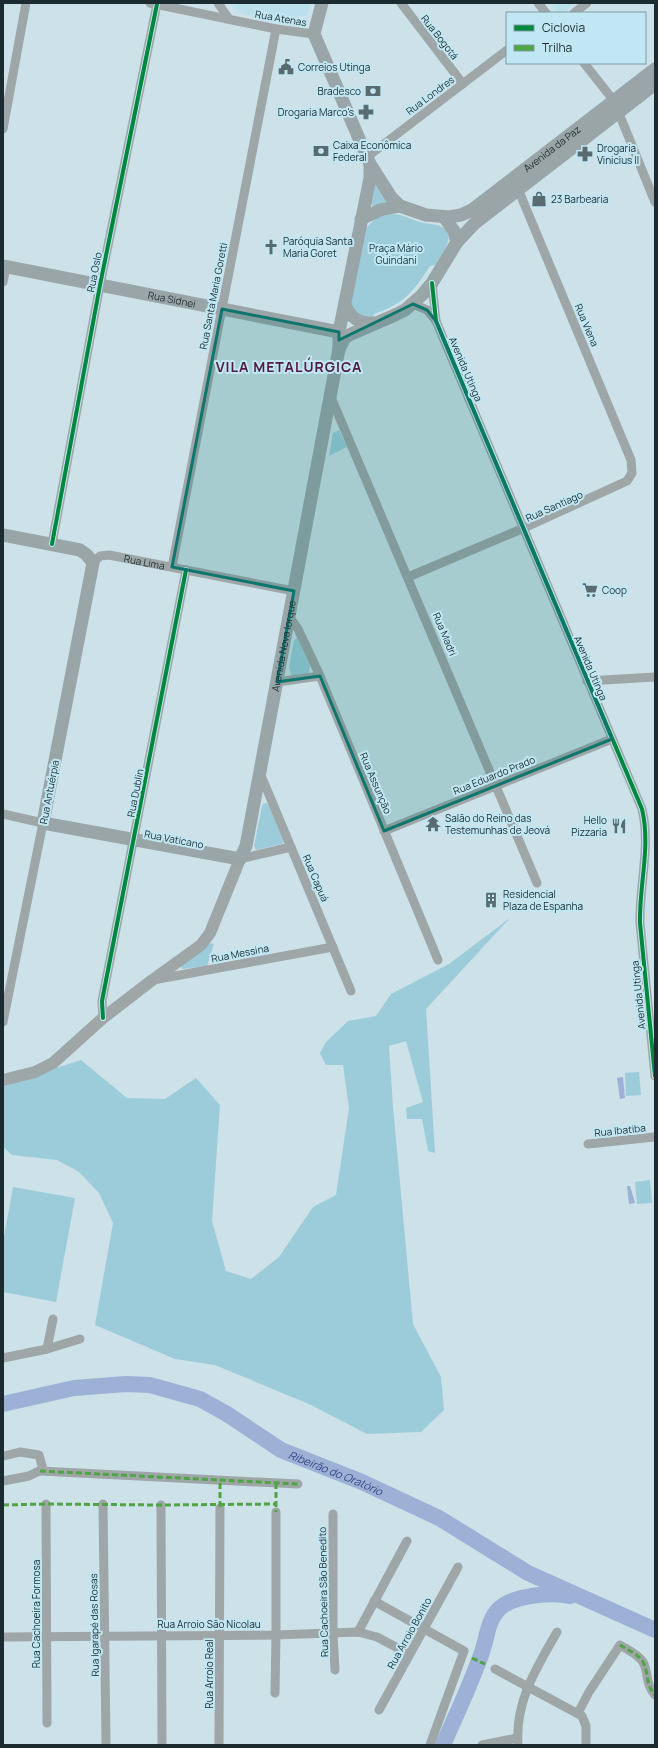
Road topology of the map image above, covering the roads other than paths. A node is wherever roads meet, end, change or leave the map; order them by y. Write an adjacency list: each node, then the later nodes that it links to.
1 (26, 3): 19 (street)
2 (218, 3): 10 (street)
3 (322, 3): 12 (main road)
4 (400, 3): 16 (street, Rua Bogotá)
5 (538, 3): 8 (street)
6 (587, 3): 9 (street)
7 (153, 4): 10 (street, Rua Atenas); 30 (street, Rua Oslo)
8 (545, 12)
9 (575, 12)
10 (229, 19): 11 (street, Rua Atenas)
11 (276, 29): 12 (street, Rua Atenas); 33 (street, Rua Santa Maria Goretti)
12 (314, 34): 20 (main road)
13 (506, 51): 16 (street, Rua Londres)
14 (585, 64): 18 (street)
15 (655, 69): 18 (main road, Avenida da Paz)
16 (463, 84): 20 (street, Rua Londres)
17 (655, 84): 18 (main road, Avenida da Paz)
18 (616, 107): 21 (main road, Avenida da Paz); 22 (street); 24 (main road, Avenida da Paz)
19 (3, 129)
20 (368, 161): 23 (main road); 25 (main road)
21 (518, 189): 26 (main road, Avenida da Paz); 39 (street, Rua Viena)
22 (655, 201)
23 (400, 206): 24 (main road); 25 (main road)
24 (444, 217): 26 (main road)
25 (361, 219): 32 (main road)
26 (457, 242): 29 (main road)
27 (4, 267): 28 (street); 30 (main road, Rua Sidnei)
28 (3, 282)
29 (432, 283): 31 (main road); 34 (street, Avenida Utinga)
30 (100, 285): 33 (main road, Rua Sidnei); 42 (street, Rua Oslo)
31 (413, 304): 34 (street, Avenida Utinga); 35 (main road)
32 (345, 305): 35 (main road); 36 (main road, Avenida Nova Iorque)
33 (222, 309): 36 (main road, Rua Sidnei); 44 (street, Rua Santa Maria Goretti)
34 (436, 321): 40 (street, Avenida Utinga)
35 (377, 323): 37 (main road)
36 (340, 332): 37 (main road, Avenida Nova Iorque)
37 (339, 349): 38 (main road, Avenida Nova Iorque)
38 (330, 395): 46 (street, Rua Madri); 47 (main road, Avenida Nova Iorque)
39 (633, 470): 40 (street, Rua Santiago)
40 (524, 528): 46 (street, Rua Santiago); 51 (street, Avenida Utinga)
41 (3, 535): 42 (main road)
42 (52, 544): 43 (main road)
43 (93, 562): 44 (street, Rua Lima); 57 (main road, Rua Antuérpia)
44 (172, 567): 45 (street, Rua Lima)
45 (186, 570): 47 (street, Rua Lima); 59 (street, Rua Dublin)
46 (408, 577): 55 (street, Rua Madri)
47 (294, 591): 48 (main road, Avenida Nova Iorque)
48 (289, 616): 49 (street, Rua Assunção); 52 (main road, Avenida Nova Iorque)
49 (320, 676): 52 (street); 58 (street, Rua Assunção)
50 (655, 677): 51 (street)
51 (587, 681): 53 (street, Avenida Utinga)
52 (277, 682): 54 (main road, Avenida Nova Iorque)
53 (612, 739): 55 (street, Rua Eduardo Prado); 69 (street, Avenida Utinga)
54 (260, 773): 60 (street, Rua Capuá); 61 (main road, Avenida Nova Iorque)
55 (497, 786): 58 (street, Rua Eduardo Prado); 62 (street, Rua Madri)
56 (3, 814): 57 (street, Rua Vaticano)
57 (43, 822): 59 (main road, Rua Vaticano); 68 (street, Rua Antuérpia)
58 (384, 831): 64 (street, Rua Assunção)
59 (134, 839): 61 (main road, Rua Vaticano); 67 (street, Rua Dublin)
60 (291, 847): 61 (street, Rua Vaticano); 63 (street, Rua Capuá)
61 (240, 859): 65 (street, Avenida Nova Iorque)
62 (537, 883)
63 (333, 947): 65 (street, Rua Messina); 66 (street, Rua Capuá)
64 (438, 960)
65 (150, 981): 67 (street)
66 (352, 991)
67 (103, 1018): 70 (street)
68 (3, 1022)
69 (655, 1076)
70 (3, 1080)
71 (655, 1138): 72 (street, Rua Ibatiba)
72 (588, 1144)
73 (53, 1319): 75 (street)
74 (80, 1339): 75 (street)
75 (47, 1349): 76 (street)
76 (3, 1358)
77 (4, 1456): 78 (street)
78 (40, 1471): 79 (street); 80 (street)
79 (3, 1481)
80 (298, 1484)
81 (46, 1504): 97 (street, Rua Cachoeira Formosa)
82 (103, 1504): 94 (street, Rua Igarapé das Rosas)
83 (161, 1505): 95 (street)
84 (220, 1508): 98 (street, Rua Arroio Real)
85 (276, 1512): 96 (street)
86 (333, 1514): 93 (street, Rua Cachoeira São Benedito)
87 (407, 1541): 89 (street)
88 (458, 1567): 90 (street, Rua Arroio Bonito)
89 (374, 1601): 90 (street); 91 (street)
90 (424, 1628): 100 (street, Rua Arroio Bonito); 113 (street)
91 (358, 1632): 93 (street, Rua Arroio São Nicolau); 100 (street, Rua Arroio São Nicolau)
92 (557, 1632): 103 (street)
93 (333, 1634): 96 (street, Rua Arroio São Nicolau); 102 (street, Rua Cachoeira São Benedito)
94 (105, 1635): 95 (street, Rua Arroio São Nicolau); 97 (street, Rua Arroio São Nicolau); 110 (street, Rua Igarapé das Rosas)
95 (162, 1635): 98 (street, Rua Arroio São Nicolau); 111 (street)
96 (276, 1635): 98 (street, Rua Arroio São Nicolau); 104 (street)
97 (48, 1636): 99 (street, Rua Arroio São Nicolau); 108 (street, Rua Cachoeira Formosa)
98 (220, 1636): 112 (street, Rua Arroio Real)
99 (3, 1637)
100 (409, 1654): 106 (street, Rua Arroio Bonito)
101 (495, 1669): 103 (street)
102 (335, 1670)
103 (527, 1686): 107 (street); 109 (street)
104 (275, 1693)
105 (655, 1695): 107 (street)
106 (379, 1710)
107 (578, 1713): 115 (street)
108 (47, 1723)
109 (518, 1742): 114 (street)
110 (106, 1745)
111 (162, 1745)
112 (219, 1745)
113 (430, 1745)
114 (482, 1745)
115 (586, 1745)

